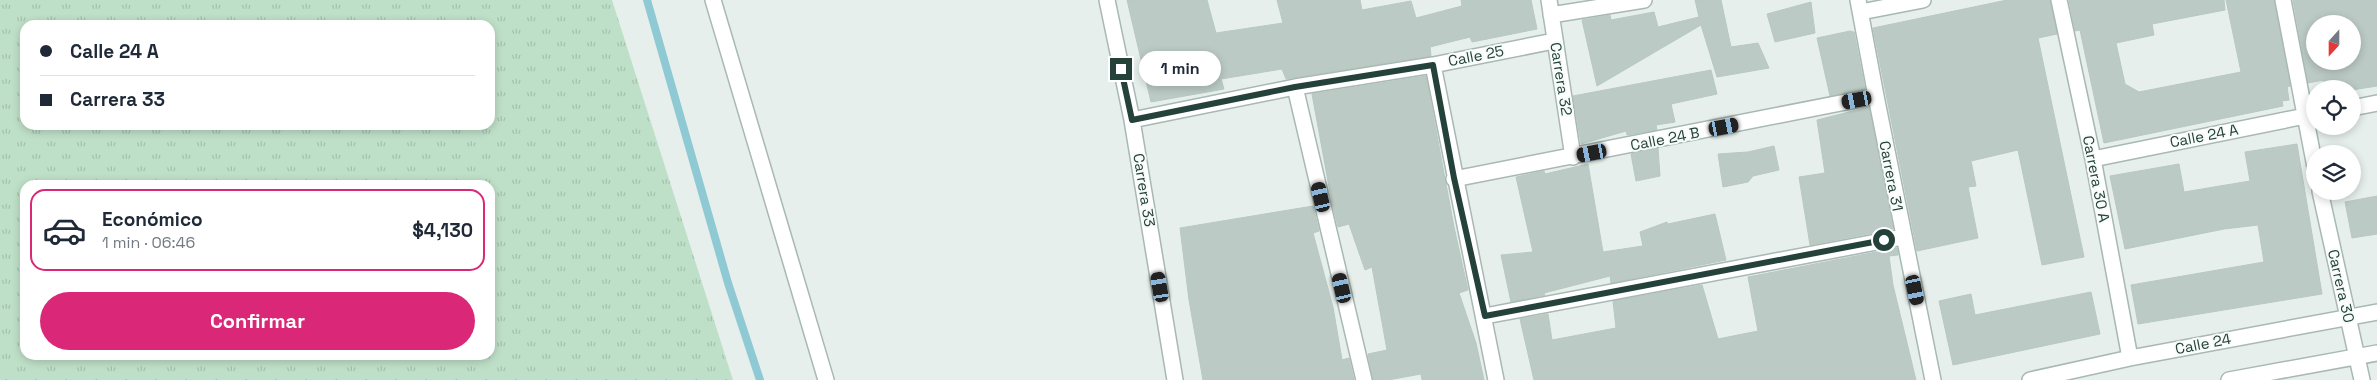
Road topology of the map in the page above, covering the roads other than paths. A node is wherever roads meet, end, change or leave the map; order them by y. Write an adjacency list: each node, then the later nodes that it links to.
1 (713, 0): 29 (street)
2 (1107, 0): 17 (street, Carrera 33)
3 (1644, 0): 8 (street)
4 (1923, 0): 7 (street)
5 (2059, 0): 19 (street, Carrera 30 A)
6 (2283, 0): 13 (street)
7 (1860, 6): 12 (street, Carrera 31)
8 (1550, 7): 9 (street, Carrera 32)
9 (1554, 41): 10 (street, Calle 25); 18 (street, Carrera 32)
10 (1433, 65): 11 (street, Calle 25); 20 (street)
11 (1295, 87): 17 (street, Calle 25); 31 (street)
12 (1876, 96): 18 (street, Calle 24 B); 22 (street, Carrera 31)
13 (2306, 102)
14 (2377, 103): 15 (street)
15 (2361, 106)
16 (2306, 116): 19 (street, Calle 24 A)
17 (1132, 120): 30 (street, Carrera 33)
18 (1574, 157): 20 (street, Calle 24 B)
19 (2093, 159): 28 (street, Carrera 30 A)
20 (1454, 178): 24 (street)
21 (2322, 200): 25 (street, Carrera 30)
22 (1903, 237): 24 (street); 33 (street, Carrera 31)
23 (2377, 312): 25 (street, Calle 24)
24 (1485, 316): 32 (street)
25 (2348, 316): 27 (street, Carrera 30); 28 (street, Calle 24)
26 (2377, 354): 27 (street)
27 (2358, 357): 35 (street); 36 (street, Carrera 30)
28 (2130, 358): 34 (street, Calle 24)
29 (826, 380)
30 (1175, 380)
31 (1364, 380)
32 (1496, 380)
33 (1933, 380)
34 (2030, 380)
35 (2229, 380)
36 (2362, 380)

